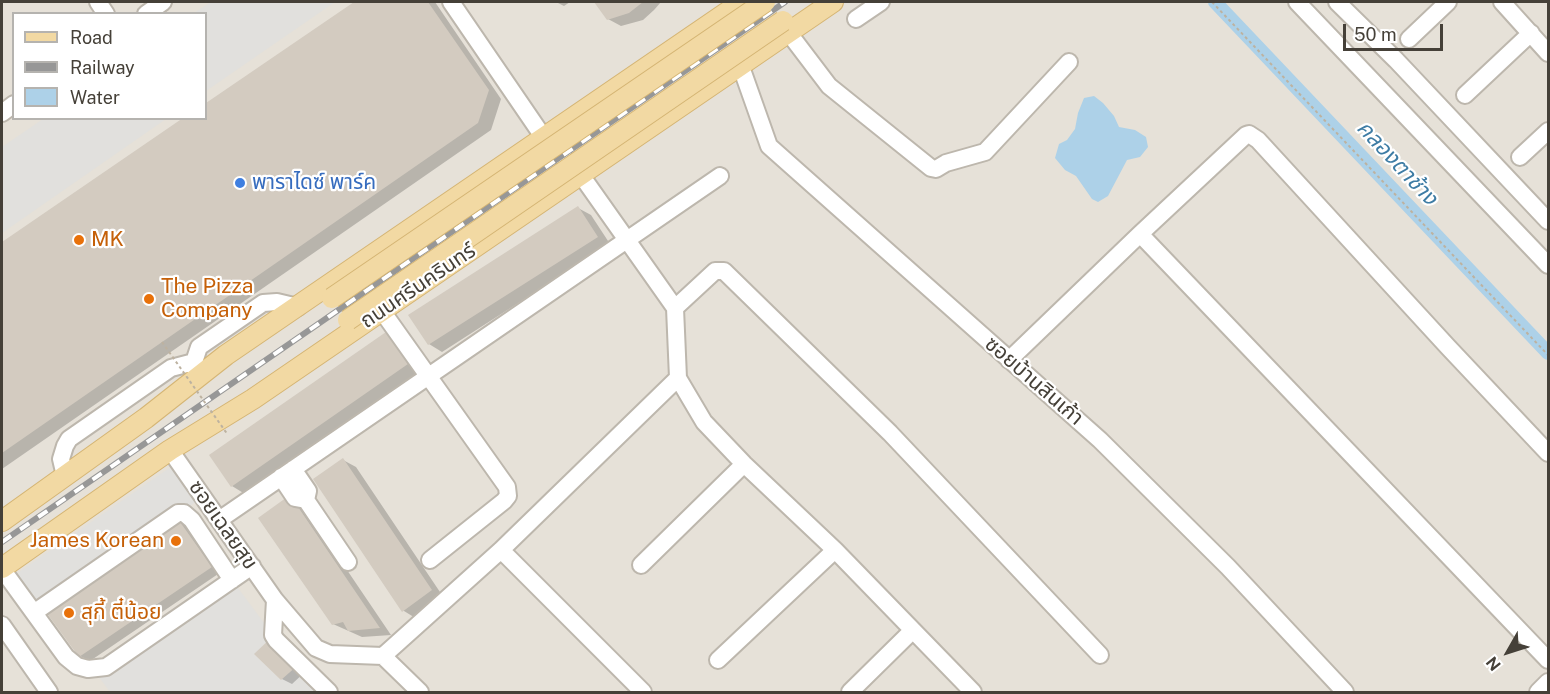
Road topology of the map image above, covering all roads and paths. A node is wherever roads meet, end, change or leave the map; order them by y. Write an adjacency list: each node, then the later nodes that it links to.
1 (164, 2): 13 (street)
2 (451, 2): 24 (street)
3 (742, 2): 16 (main road)
4 (765, 2): 42 (main road, bridge)
5 (812, 2): 15 (main road)
6 (832, 2): 15 (main road, ถนนศรีนครินทร์)
7 (881, 2): 14 (street)
8 (1212, 2): 37 (path)
9 (1297, 2): 32 (street)
10 (1337, 2): 28 (street)
11 (1448, 2): 18 (street)
12 (1502, 2): 17 (street)
13 (149, 12)
14 (856, 19)
15 (785, 26): 20 (street); 21 (main road, ถนนศรีนครินทร์); 44 (main road, bridge)
16 (700, 31): 21 (main road); 24 (main road)
17 (1531, 33): 19 (street); 22 (street)
18 (1409, 39)
19 (1548, 53)
20 (1069, 62)
21 (734, 68): 26 (main road, ถนนศรีนครินทร์); 38 (street, ซอยบ้านสินเก้า)
22 (1465, 95)
23 (1548, 131): 25 (street)
24 (544, 138): 26 (street); 30 (main road)
25 (1520, 157)
26 (581, 175): 31 (street); 33 (main road, ถนนศรีนครินทร์)
27 (720, 176): 31 (street)
28 (1548, 221)
29 (1140, 234): 38 (street); 45 (street); 66 (street)
30 (395, 240): 33 (main road); 39 (main road)
31 (627, 241): 34 (street); 40 (street)
32 (1548, 265)
33 (423, 283): 35 (main road, ถนนศรีนครินทร์)
34 (673, 304): 41 (street); 63 (street)
35 (382, 311): 40 (street); 44 (main road, ถนนศรีนครินทร์)
36 (162, 342): 43 (path, bridge)
37 (1548, 355)
38 (1009, 360): 73 (street, ซอยบ้านสินเก้า)
39 (196, 369): 42 (main road); 48 (street)
40 (428, 377): 47 (street); 53 (street)
41 (678, 378): 46 (street); 51 (street)
42 (146, 418): 48 (main road)
43 (228, 435)
44 (174, 448): 49 (street, ซอยเฉลยสุข); 57 (main road, ถนนศรีนครินทร์)
45 (1548, 453)
46 (744, 464): 52 (street); 55 (street)
47 (287, 473): 49 (street); 54 (street)
48 (65, 476): 50 (main road)
49 (219, 520): 56 (street, ซอยเฉลยสุข)
50 (2, 521)
51 (501, 550): 64 (street); 70 (street)
52 (834, 550): 62 (street); 65 (street)
53 (430, 560)
54 (348, 562)
55 (641, 565)
56 (252, 566): 58 (street); 59 (street, ซอยเฉลยสุข)
57 (2, 568): 60 (street)
58 (232, 580): 60 (street); 60 (street)
59 (275, 600): 64 (street, ซอยเฉลยสุข); 68 (street)
60 (35, 612)
61 (2, 625): 67 (street)
62 (912, 631): 71 (street); 72 (street)
63 (1100, 655)
64 (383, 656): 69 (street)
65 (718, 660)
66 (1548, 660)
67 (49, 693)
68 (329, 693)
69 (420, 693)
70 (643, 693)
71 (850, 693)
72 (973, 693)
73 (1345, 693)

